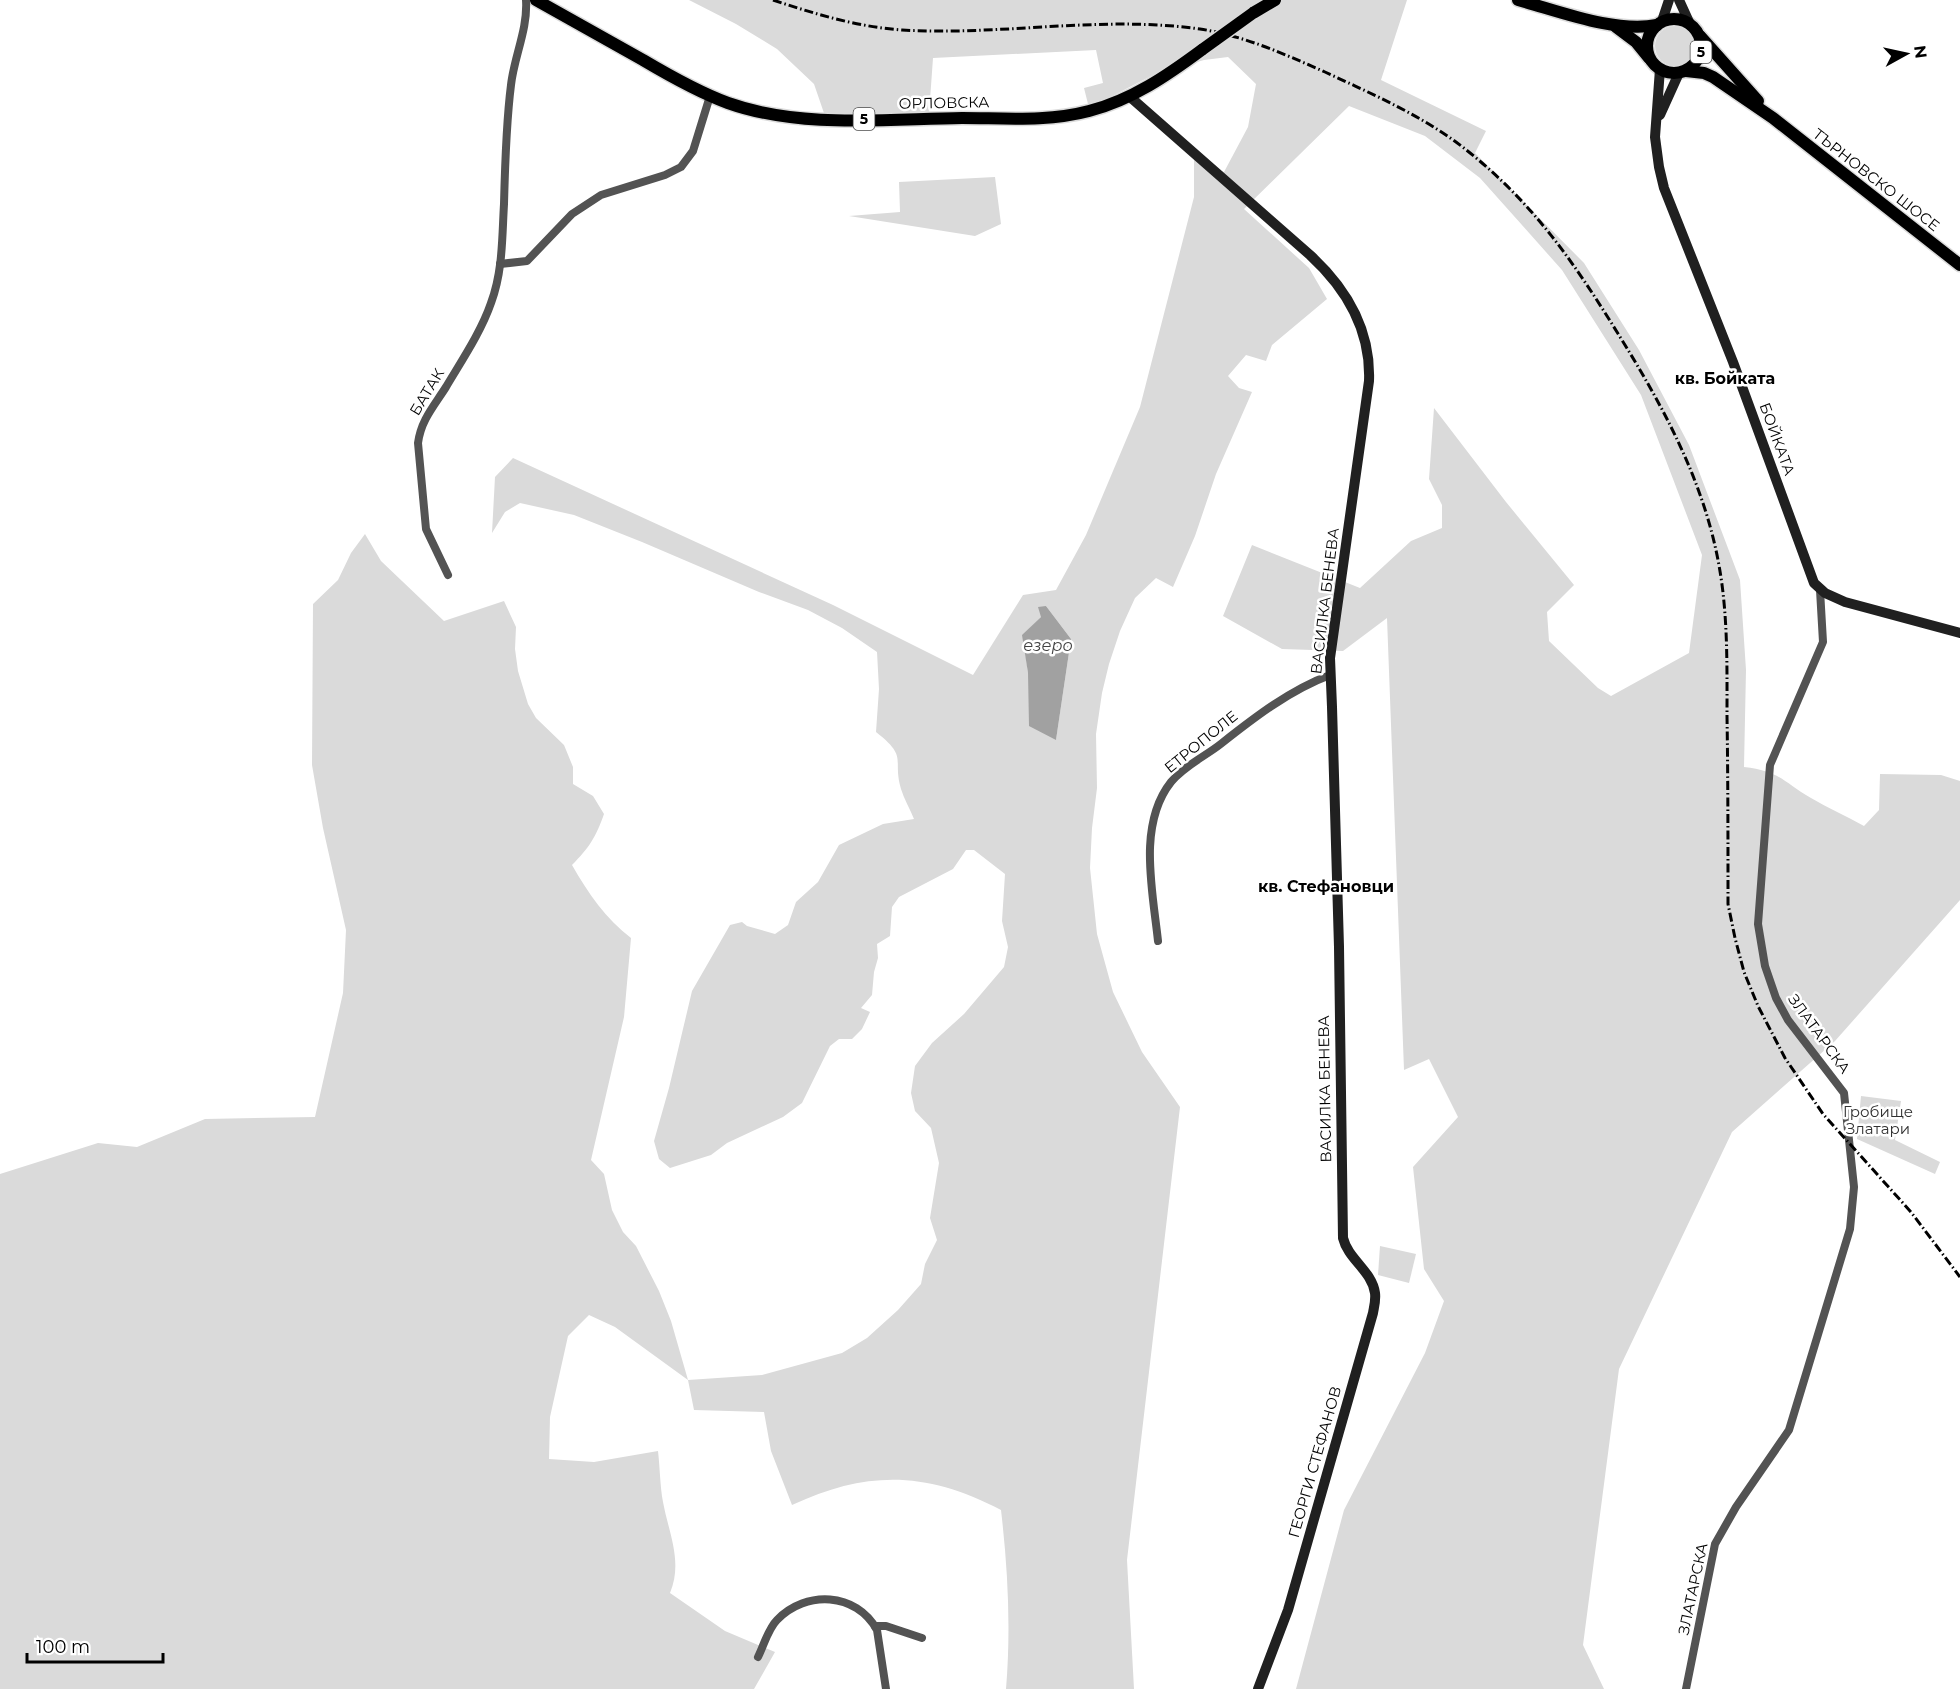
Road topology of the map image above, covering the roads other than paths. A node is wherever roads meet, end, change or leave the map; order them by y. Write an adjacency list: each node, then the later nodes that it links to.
1 (526, 0): 17 (street, БАТАК)
2 (536, 0): 13 (main road, ОРЛОВСКА / 5)
3 (1275, 0): 14 (main road, ОРЛОВСКА / 5, bridge)
4 (1518, 0): 9 (main road, 5)
5 (1669, 0): 7 (street)
6 (1679, 0): 8 (street)
7 (1659, 23): 8 (main road, 5); 9 (main road, 5); 11 (main road)
8 (1690, 24): 10 (main road, 5)
9 (1615, 26): 11 (main road, 5)
10 (1699, 34): 12 (main road, 5); 15 (main road, ТЪРНОВСКО ШОСЕ / 5)
11 (1657, 66): 12 (main road, 5); 16 (street, БОЙКАТА)
12 (1683, 72): 15 (main road, ТЪРНОВСКО ШОСЕ / 5); 16 (street, БОЙКАТА)
13 (710, 96): 14 (main road, ОРЛОВСКА / 5); 17 (street)
14 (1129, 96): 22 (street, ВАСИЛКА БЕНЕВА)
15 (1773, 118): 18 (main road, ТЪРНОВСКО ШОСЕ / 5)
16 (1657, 124): 20 (street, БОЙКАТА)
17 (500, 264): 19 (street, БАТАК)
18 (1960, 265)
19 (448, 575)
20 (1820, 590): 21 (street); 30 (street, ЗЛАТАРСКА)
21 (1960, 633)
22 (1330, 675): 23 (street, ЕТРОПОЛЕ); 24 (street, ВАСИЛКА БЕНЕВА)
23 (1158, 941)
24 (1345, 1248): 29 (street, ГЕОРГИ СТЕФАНОВ)
25 (875, 1626): 26 (street); 27 (street); 28 (street)
26 (922, 1638)
27 (758, 1657)
28 (886, 1689)
29 (1258, 1689)
30 (1686, 1689)

